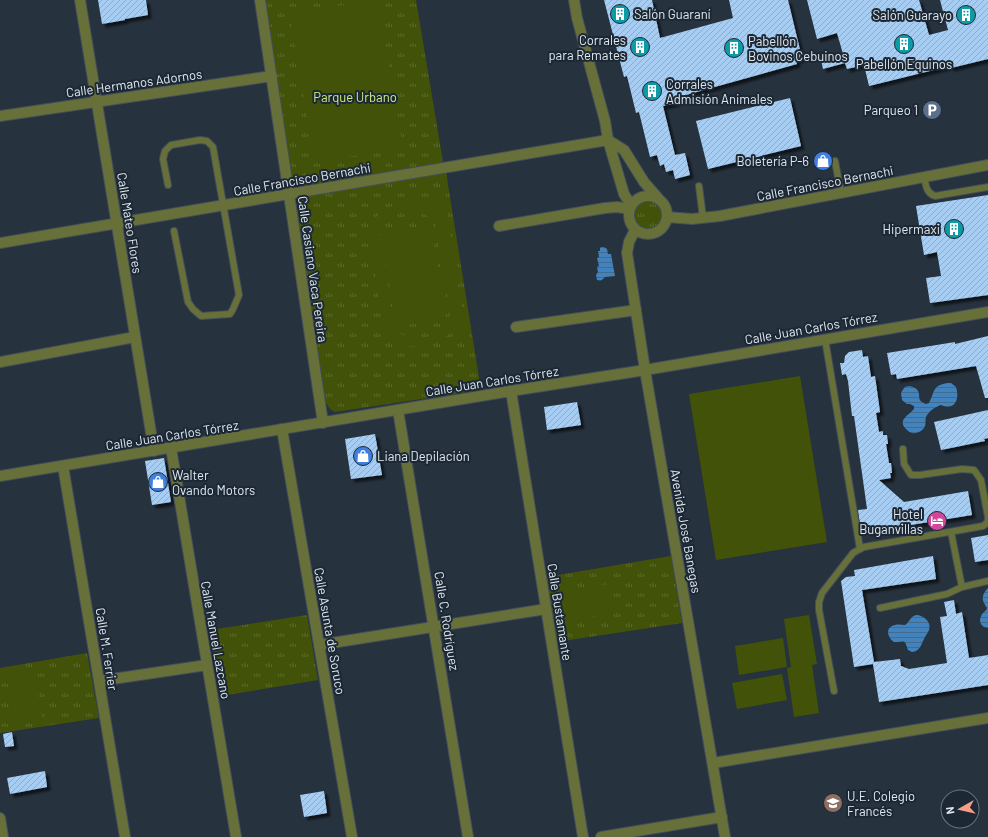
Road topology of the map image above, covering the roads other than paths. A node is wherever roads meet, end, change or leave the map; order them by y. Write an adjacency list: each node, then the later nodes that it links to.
1 (80, 0): 5 (street, Calle Mateo Flores)
2 (260, 0): 4 (street, Calle Casiano Vaca Pereira)
3 (574, 0): 7 (street)
4 (272, 76): 5 (street, Calle Hermanos Adornos); 15 (street, Calle Casiano Vaca Pereira)
5 (97, 102): 6 (street, Calle Hermanos Adornos); 21 (street, Calle Mateo Flores)
6 (0, 116)
7 (608, 140): 15 (street, Calle Francisco Bernachi); 16 (street); 18 (street)
8 (835, 161): 14 (lane)
9 (988, 165): 10 (street, Calle Francisco Bernachi)
10 (924, 177): 13 (lane); 14 (street, Calle Francisco Bernachi)
11 (168, 185): 17 (lane)
12 (699, 186): 20 (lane)
13 (988, 187)
14 (842, 193): 20 (street, Calle Francisco Bernachi)
15 (289, 194): 17 (street, Calle Francisco Bernachi); 35 (street, Calle Casiano Vaca Pereira)
16 (659, 198): 18 (street); 19 (street)
17 (223, 205): 21 (street, Calle Francisco Bernachi); 24 (lane)
18 (630, 207): 22 (street); 23 (street)
19 (667, 217): 20 (street, Calle Francisco Bernachi); 23 (street)
20 (703, 218)
21 (117, 223): 25 (street, Calle Francisco Bernachi); 29 (street, Calle Mateo Flores)
22 (499, 226)
23 (635, 230): 26 (street, Avenida José Banegas)
24 (174, 231)
25 (0, 243)
26 (636, 310): 28 (street); 32 (street, Avenida José Banegas)
27 (988, 312): 30 (street, Calle Juan Carlos Tórrez)
28 (516, 327)
29 (135, 337): 31 (street); 39 (street, Calle Mateo Flores)
30 (825, 339): 32 (street, Calle Juan Carlos Tórrez); 44 (lane)
31 (0, 362)
32 (646, 370): 33 (street, Calle Juan Carlos Tórrez); 55 (street, Avenida José Banegas)
33 (511, 391): 34 (street, Calle Juan Carlos Tórrez); 48 (street, Calle Bustamante)
34 (398, 410): 35 (street, Calle Juan Carlos Tórrez); 49 (street, Calle C. Rodríguez)
35 (323, 423): 36 (street, Calle Juan Carlos Tórrez)
36 (282, 429): 37 (street, Calle Juan Carlos Tórrez); 50 (street, Calle Asunta de Soruco)
37 (171, 448): 39 (street, Calle Juan Carlos Tórrez); 51 (street, Calle Manuel Lazcano)
38 (903, 449): 42 (lane)
39 (154, 451): 40 (street, Calle Juan Carlos Tórrez)
40 (63, 466): 41 (street, Calle Juan Carlos Tórrez); 52 (street, Calle M. Ferrier)
41 (0, 476)
42 (988, 518): 43 (lane)
43 (951, 532): 44 (lane); 46 (lane)
44 (860, 549): 53 (lane)
45 (988, 581): 46 (lane)
46 (962, 587): 47 (lane)
47 (880, 608)
48 (546, 609): 49 (street); 63 (street, Calle Bustamante)
49 (434, 627): 50 (street); 62 (street, Calle C. Rodríguez)
50 (319, 645): 61 (street, Calle Asunta de Soruco)
51 (207, 665): 52 (street); 60 (street, Calle Manuel Lazcano)
52 (99, 681): 59 (street, Calle M. Ferrier)
53 (834, 691)
54 (988, 718): 55 (street)
55 (713, 763): 56 (street, Avenida José Banegas)
56 (722, 817): 64 (street); 65 (street, Avenida José Banegas)
57 (0, 818): 58 (street)
58 (3, 837)
59 (125, 837)
60 (236, 837)
61 (352, 837)
62 (468, 837)
63 (583, 837)
64 (601, 837)
65 (725, 837)

